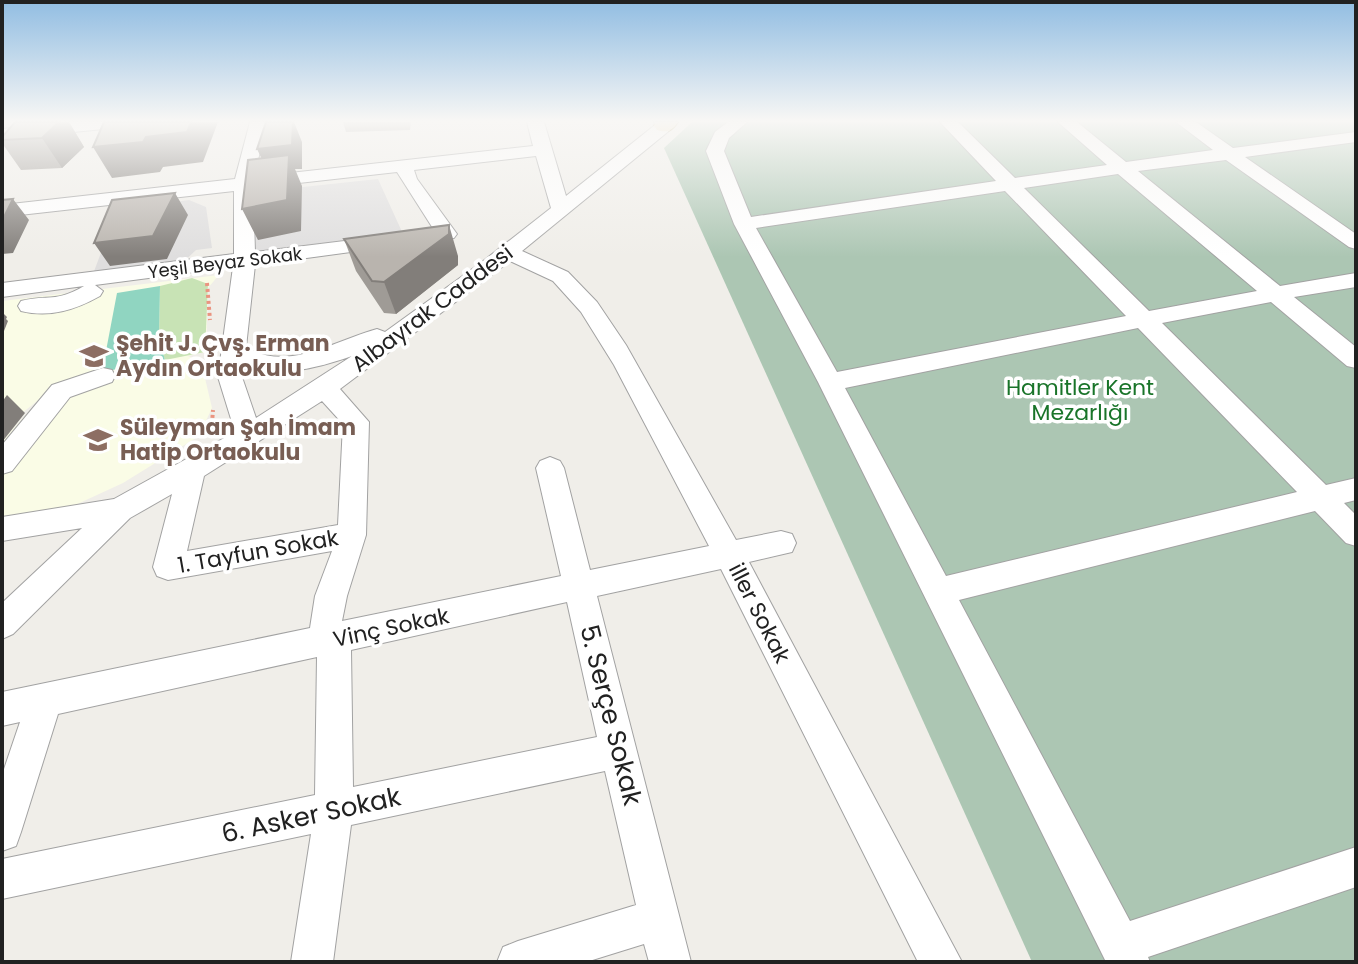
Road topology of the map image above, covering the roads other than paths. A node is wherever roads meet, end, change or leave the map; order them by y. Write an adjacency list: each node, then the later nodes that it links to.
1 (247, 167): 11 (street)
2 (395, 167): 11 (street)
3 (404, 167): 18 (street, Yeşil Beyaz Sokak)
4 (549, 167): 13 (street)
5 (613, 167): 13 (street, Albayrak Caddesi)
6 (721, 167): 15 (street)
7 (994, 167): 12 (street)
8 (1130, 167): 10 (street)
9 (1248, 167): 16 (street)
10 (1121, 168): 12 (street); 22 (street)
11 (243, 184): 14 (street); 18 (street)
12 (1011, 184): 15 (street); 24 (street)
13 (561, 210): 17 (street, Albayrak Caddesi)
14 (2, 211)
15 (744, 224): 29 (street)
16 (1356, 243)
17 (507, 253): 25 (street, Albayrak Caddesi); 42 (street, iller Sokak)
18 (245, 261): 20 (street, Yeşil Beyaz Sokak); 26 (street)
19 (1356, 280): 22 (street)
20 (2, 290)
21 (92, 291): 23 (street)
22 (1274, 293): 24 (street); 27 (street)
23 (29, 306)
24 (1145, 321): 29 (street); 36 (street)
25 (412, 324): 26 (street); 30 (street, Albayrak Caddesi)
26 (234, 350): 31 (street)
27 (1356, 360)
28 (103, 376): 32 (street)
29 (830, 382): 44 (street)
30 (324, 388): 31 (street, Albayrak Caddesi); 40 (street)
31 (249, 435): 34 (street, Albayrak Caddesi)
32 (2, 464)
33 (550, 468): 43 (street, 5. Serçe Sokak)
34 (192, 470): 37 (street, Albayrak Caddesi); 40 (street, 1. Tayfun Sokak)
35 (1356, 489): 36 (street)
36 (1320, 499): 39 (street); 44 (street)
37 (120, 510): 38 (street); 45 (street, Albayrak Caddesi)
38 (2, 529)
39 (1356, 534)
40 (351, 535): 46 (street)
41 (781, 543): 42 (street, Vinç Sokak)
42 (731, 554): 43 (street, Vinç Sokak); 59 (street, iller Sokak)
43 (580, 586): 46 (street, Vinç Sokak); 49 (street, 5. Serçe Sokak)
44 (938, 592): 55 (street)
45 (2, 624)
46 (330, 640): 47 (street, Vinç Sokak); 50 (street)
47 (44, 702): 48 (street, Vinç Sokak); 51 (street)
48 (2, 709)
49 (620, 750): 50 (street, 6. Asker Sokak); 54 (street, 5. Serçe Sokak)
50 (334, 810): 53 (street, 6. Asker Sokak); 56 (street)
51 (2, 832)
52 (1356, 867): 55 (street)
53 (2, 879)
54 (660, 918): 57 (street); 58 (street, 5. Serçe Sokak)
55 (1125, 953)
56 (312, 962)
57 (518, 962)
58 (670, 962)
59 (941, 962)

